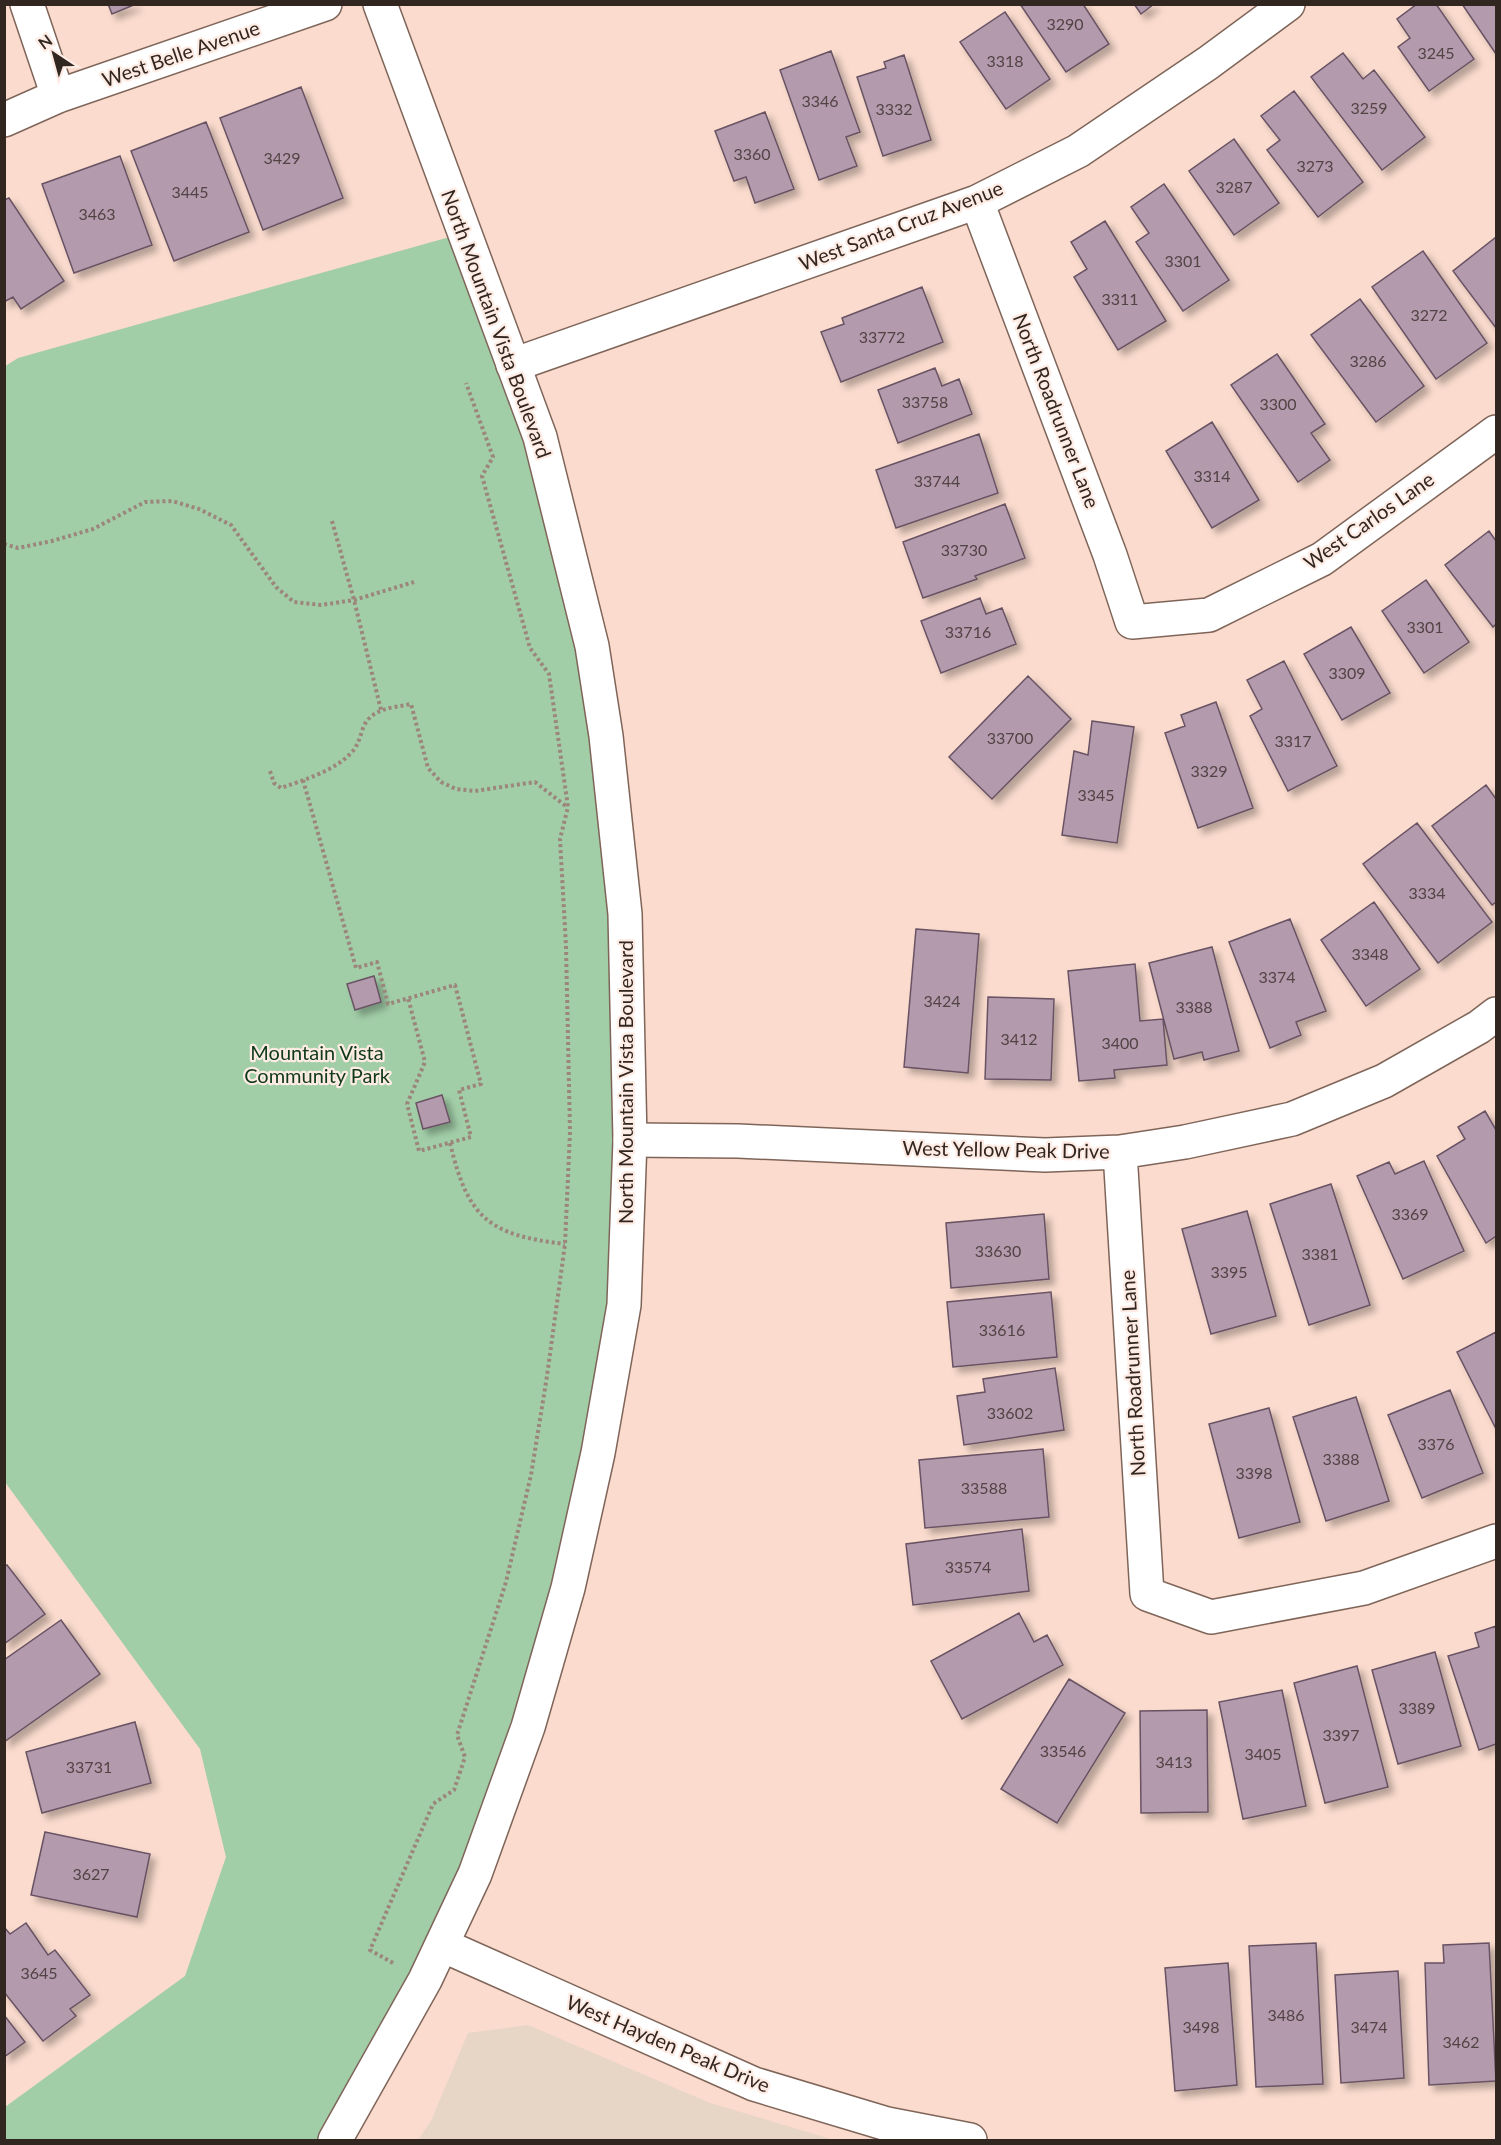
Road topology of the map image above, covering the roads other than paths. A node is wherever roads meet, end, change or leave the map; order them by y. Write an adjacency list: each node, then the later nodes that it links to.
1 (27, 4): 5 (street)
2 (325, 4): 5 (street, West Belle Avenue)
3 (380, 4): 8 (street, North Mountain Vista Boulevard)
4 (1288, 4): 7 (street, West Santa Cruz Avenue)
5 (58, 96): 6 (street, West Belle Avenue)
6 (4, 120)
7 (977, 202): 8 (street, West Santa Cruz Avenue); 10 (street, North Roadrunner Lane)
8 (513, 365): 12 (street, North Mountain Vista Boulevard)
9 (1497, 432): 10 (street, West Carlos Lane)
10 (1132, 622)
11 (1497, 1014): 13 (street, West Yellow Peak Drive)
12 (630, 1140): 13 (street, West Yellow Peak Drive); 15 (street, North Mountain Vista Boulevard)
13 (1120, 1152): 14 (street, North Roadrunner Lane)
14 (1497, 1541)
15 (442, 1945): 16 (street, North Mountain Vista Boulevard); 17 (street, West Hayden Peak Drive)
16 (335, 2140)
17 (970, 2140)

